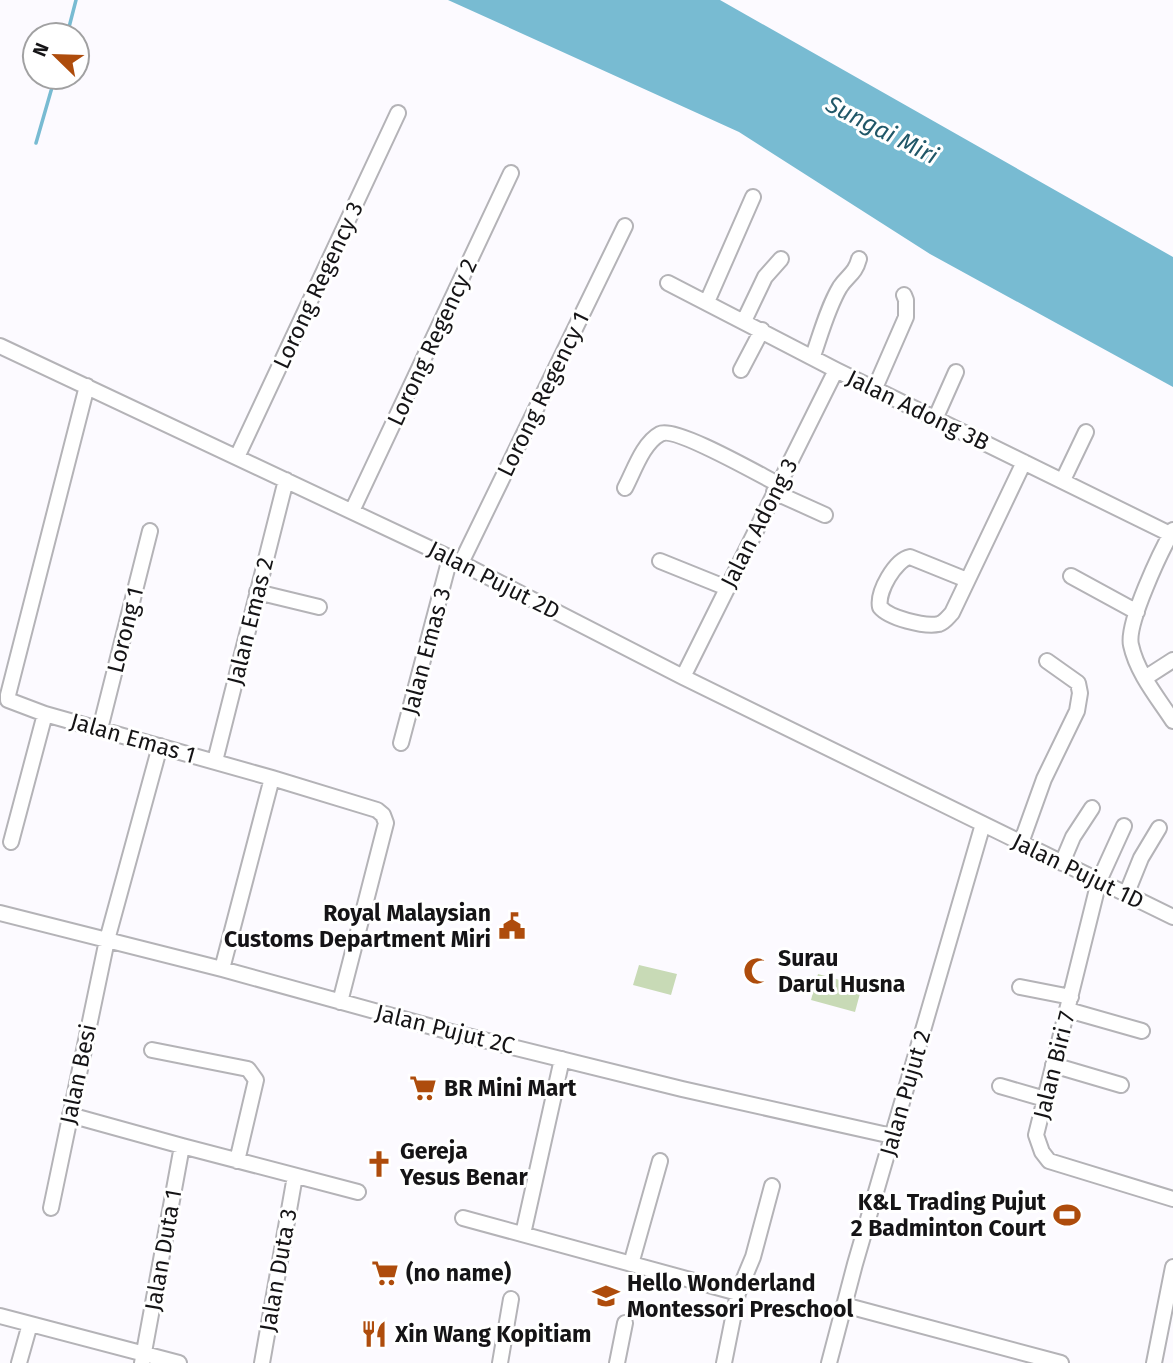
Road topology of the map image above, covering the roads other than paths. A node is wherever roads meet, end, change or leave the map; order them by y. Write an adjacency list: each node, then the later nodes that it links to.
1 (398, 113): 21 (street, Lorong Regency 3)
2 (511, 173): 27 (street, Lorong Regency 2)
3 (753, 197): 9 (street)
4 (625, 226): 31 (street, Lorong Regency 1)
5 (781, 259): 10 (street)
6 (859, 259): 13 (street)
7 (668, 283): 9 (street, Jalan Adong 3B)
8 (904, 295): 18 (street)
9 (707, 302): 10 (street, Jalan Adong 3B)
10 (744, 321): 11 (street, Jalan Adong 3B)
11 (762, 330): 13 (street, Jalan Adong 3B); 14 (street)
12 (0, 346): 17 (street, Jalan Pujut 2D)
13 (813, 356): 15 (street, Jalan Adong 3B)
14 (741, 370)
15 (836, 370): 18 (street, Jalan Adong 3B); 26 (street, Jalan Adong 3)
16 (956, 372): 19 (street)
17 (87, 386): 21 (street, Jalan Pujut 2D); 43 (street, Jalan Emas 1)
18 (875, 388): 19 (street, Jalan Adong 3B)
19 (936, 417): 22 (street, Jalan Adong 3B)
20 (1086, 432): 24 (street)
21 (237, 457): 23 (street, Jalan Pujut 2D)
22 (1024, 462): 24 (street, Jalan Adong 3B); 34 (street)
23 (286, 480): 27 (street, Jalan Pujut 2D); 36 (street, Jalan Emas 2)
24 (1063, 480): 30 (street, Jalan Adong 3B)
25 (625, 488): 26 (street)
26 (776, 488): 28 (street); 35 (street, Jalan Adong 3)
27 (352, 511): 31 (street, Jalan Pujut 2D)
28 (825, 515)
29 (150, 531): 45 (street, Lorong 1)
30 (1172, 532): 38 (street)
31 (456, 560): 41 (street, Jalan Pujut 2D); 46 (street, Jalan Emas 3)
32 (660, 561): 35 (street)
33 (1071, 576): 38 (street)
34 (967, 580): 34 (street)
35 (727, 588): 41 (street, Jalan Adong 3)
36 (257, 592): 37 (street); 48 (street, Jalan Emas 2)
37 (318, 607)
38 (1137, 612): 42 (street)
39 (1173, 660): 42 (street)
40 (1047, 661): 55 (street)
41 (682, 677): 51 (street, Jalan Pujut 2D)
42 (1145, 678): 44 (street)
43 (45, 714): 45 (street, Jalan Emas 1); 54 (street)
44 (1173, 721)
45 (100, 729): 47 (street, Jalan Emas 1)
46 (401, 743)
47 (160, 746): 48 (street, Jalan Emas 1); 61 (street, Jalan Besi)
48 (215, 761): 49 (street, Jalan Emas 1)
49 (272, 778): 62 (street); 64 (street, Jalan Emas 1)
50 (1091, 808): 56 (street)
51 (983, 824): 55 (street, Jalan Pujut 1D); 74 (street, Jalan Pujut 2)
52 (1124, 827): 57 (street, Jalan Biri 7)
53 (1159, 828): 58 (street)
54 (10, 842)
55 (1021, 843): 56 (street, Jalan Pujut 1D)
56 (1062, 863): 57 (street, Jalan Pujut 1D)
57 (1099, 881): 58 (street, Jalan Pujut 1D); 65 (street, Jalan Biri 7)
58 (1126, 895): 60 (street, Jalan Pujut 1D)
59 (0, 913): 61 (street, Jalan Pujut 2C)
60 (1173, 916)
61 (107, 940): 62 (street, Jalan Pujut 2C); 73 (street, Jalan Besi)
62 (222, 969): 64 (street, Jalan Pujut 2C)
63 (1020, 987): 65 (street)
64 (340, 1002): 68 (street, Jalan Pujut 2C)
65 (1069, 1004): 66 (street); 69 (street, Jalan Biri 7)
66 (1142, 1031)
67 (152, 1050): 76 (street)
68 (562, 1059): 74 (street, Jalan Pujut 2C); 84 (street)
69 (1053, 1065): 71 (street); 72 (street, Jalan Biri 7)
70 (1000, 1086): 72 (street)
71 (1121, 1086)
72 (1045, 1099): 81 (street, Jalan Biri 7)
73 (70, 1115): 75 (street); 82 (street, Jalan Besi)
74 (892, 1136): 89 (street, Jalan Pujut 2)
75 (182, 1146): 76 (street); 93 (street, Jalan Duta 1)
76 (237, 1161): 78 (street)
77 (660, 1161): 85 (street)
78 (295, 1176): 80 (street); 96 (street, Jalan Duta 3)
79 (772, 1186): 87 (street)
80 (358, 1192)
81 (1173, 1199)
82 (51, 1208)
83 (463, 1218): 84 (street)
84 (523, 1234): 85 (street)
85 (631, 1264): 87 (street)
86 (1173, 1268): 102 (street)
87 (738, 1293): 99 (street)
88 (512, 1299): 97 (street)
89 (844, 1305): 100 (street, Jalan Pujut 2); 101 (street)
90 (0, 1316): 92 (street)
91 (625, 1322): 98 (street)
92 (30, 1324): 93 (street); 94 (street)
93 (143, 1359): 95 (street)
94 (19, 1363)
95 (178, 1363)
96 (262, 1363)
97 (500, 1363)
98 (617, 1363)
99 (724, 1363)
100 (829, 1363)
101 (1061, 1363)
102 (1154, 1363)

